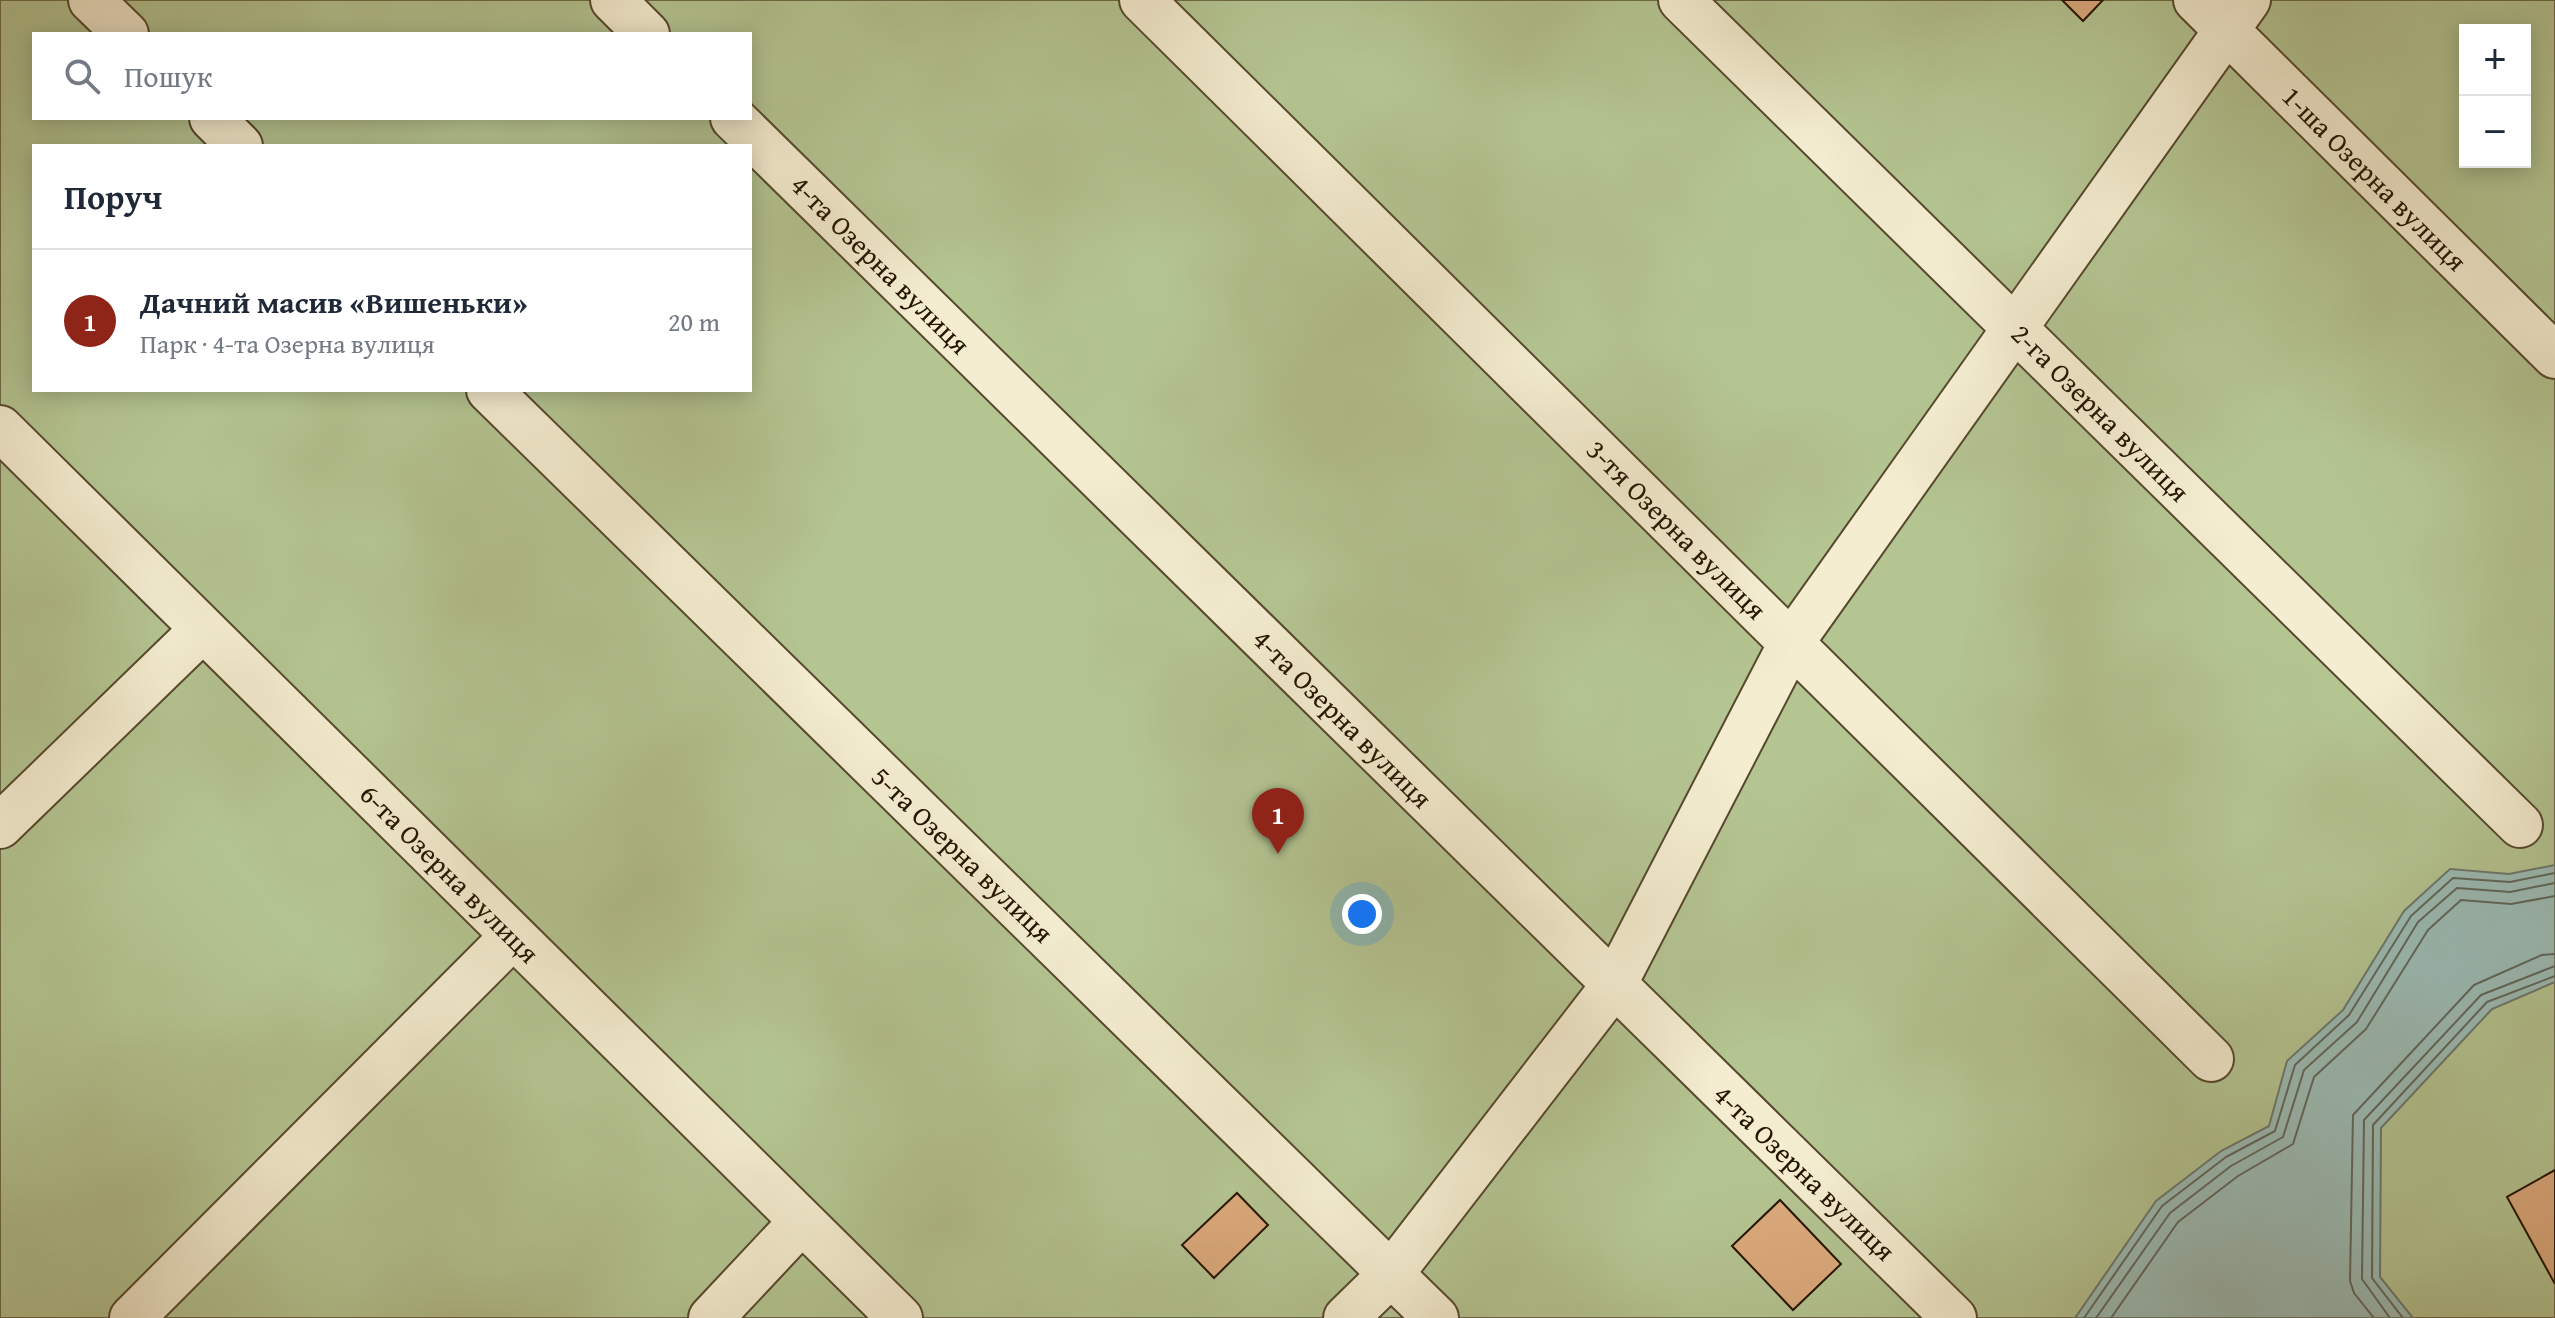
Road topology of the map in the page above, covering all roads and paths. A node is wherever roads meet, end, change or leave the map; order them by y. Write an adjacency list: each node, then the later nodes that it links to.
1 (91, 0): 7 (street)
2 (613, 0): 8 (street)
3 (1142, 0): 17 (street, 3-тя Озерна вулиця)
4 (1681, 0): 12 (street, 2-га Озерна вулиця)
5 (2196, 0): 6 (street, 1-ша Озерна вулиця)
6 (2238, 15): 12 (street); 13 (street, 1-ша Озерна вулиця)
7 (124, 32)
8 (645, 32)
9 (214, 120): 11 (street)
10 (735, 120): 21 (street, 4-та Озерна вулиця)
11 (238, 144)
12 (2017, 330): 17 (street); 18 (street, 2-га Озерна вулиця)
13 (2555, 356)
14 (491, 392): 24 (street, 5-та Озерна вулиця)
15 (0, 428): 16 (street, 6-та Озерна вулиця)
16 (203, 629): 19 (street); 20 (street, 6-та Озерна вулиця)
17 (1791, 643): 21 (street); 22 (street, 3-тя Озерна вулиця)
18 (2520, 825)
19 (0, 826)
20 (513, 936): 23 (street, 6-та Озерна вулиця); 25 (street)
21 (1614, 985): 24 (street); 30 (street, 4-та Озерна вулиця)
22 (2211, 1059)
23 (802, 1221): 26 (street); 27 (street, 6-та Озерна вулиця)
24 (1391, 1274): 28 (street); 29 (street, 5-та Озерна вулиця)
25 (132, 1318)
26 (711, 1318)
27 (900, 1318)
28 (1346, 1318)
29 (1436, 1318)
30 (1954, 1318)

